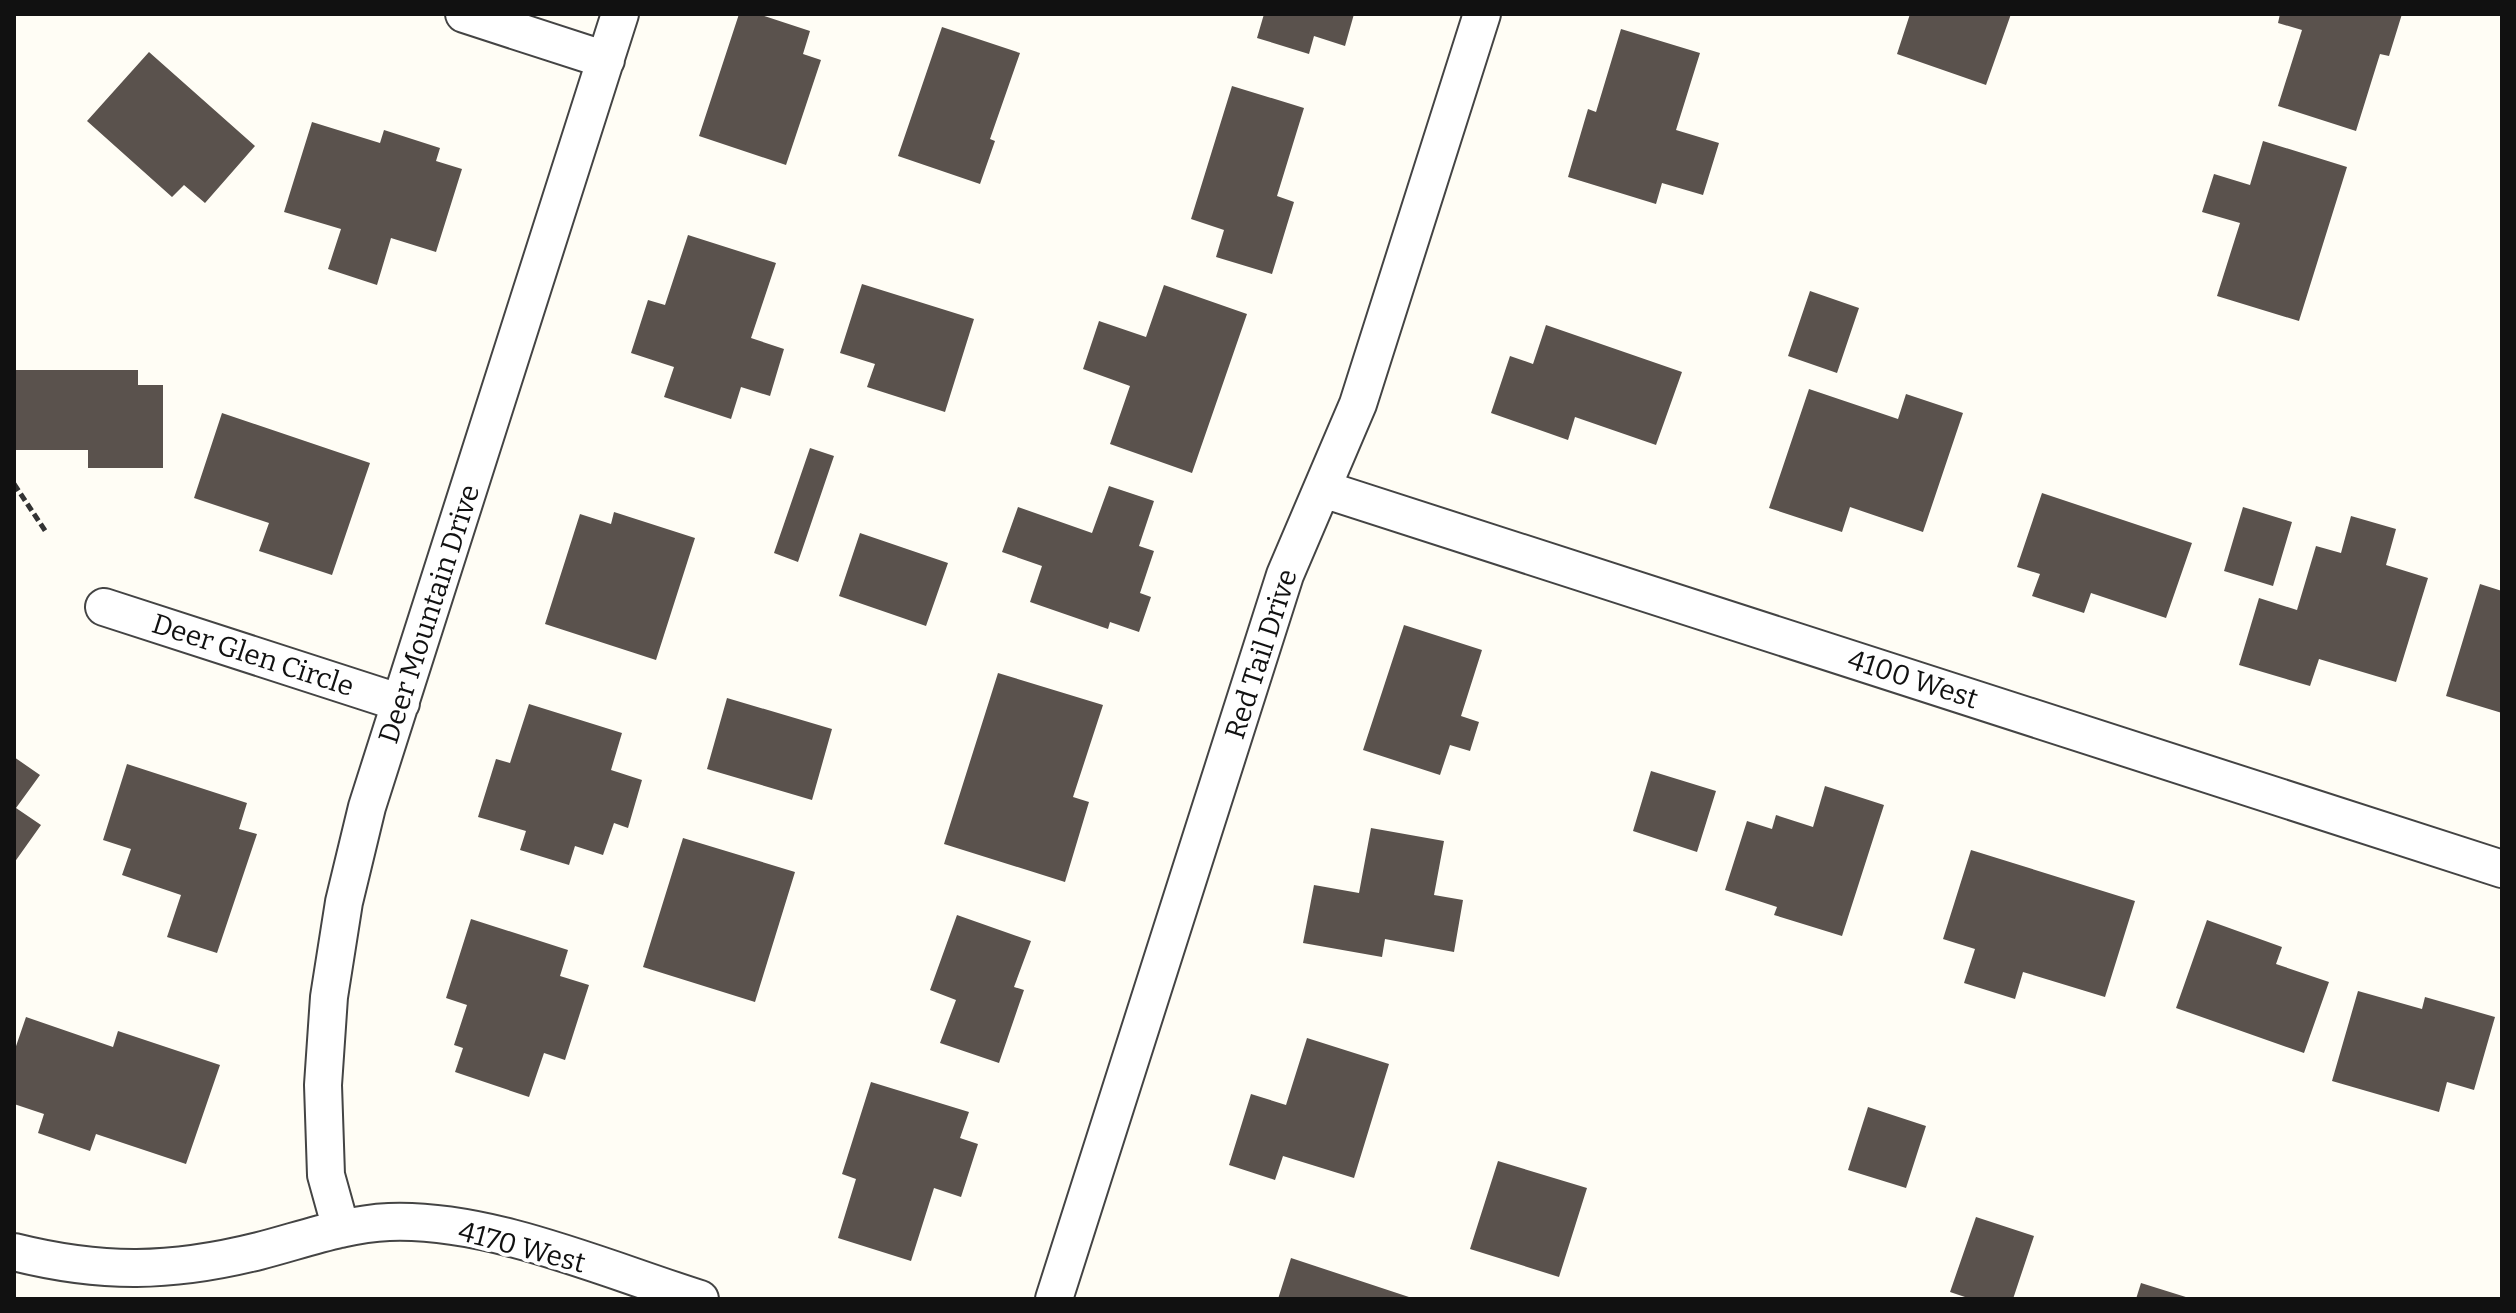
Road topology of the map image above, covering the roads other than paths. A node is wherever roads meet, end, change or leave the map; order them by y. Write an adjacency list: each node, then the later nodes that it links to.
1 (464, 14): 4 (street)
2 (620, 14): 4 (street, Deer Mountain Drive)
3 (1482, 14): 5 (street, Red Tail Drive)
4 (606, 60): 7 (street, Deer Mountain Drive)
5 (1323, 489): 8 (street, 4100 West); 12 (street, Red Tail Drive)
6 (104, 607): 7 (street, Deer Glen Circle)
7 (401, 703): 9 (street, Deer Mountain Drive)
8 (2502, 869)
9 (341, 1229): 10 (street, 4170 West); 11 (street, 4170 West)
10 (14, 1252)
11 (700, 1299)
12 (1054, 1299)

